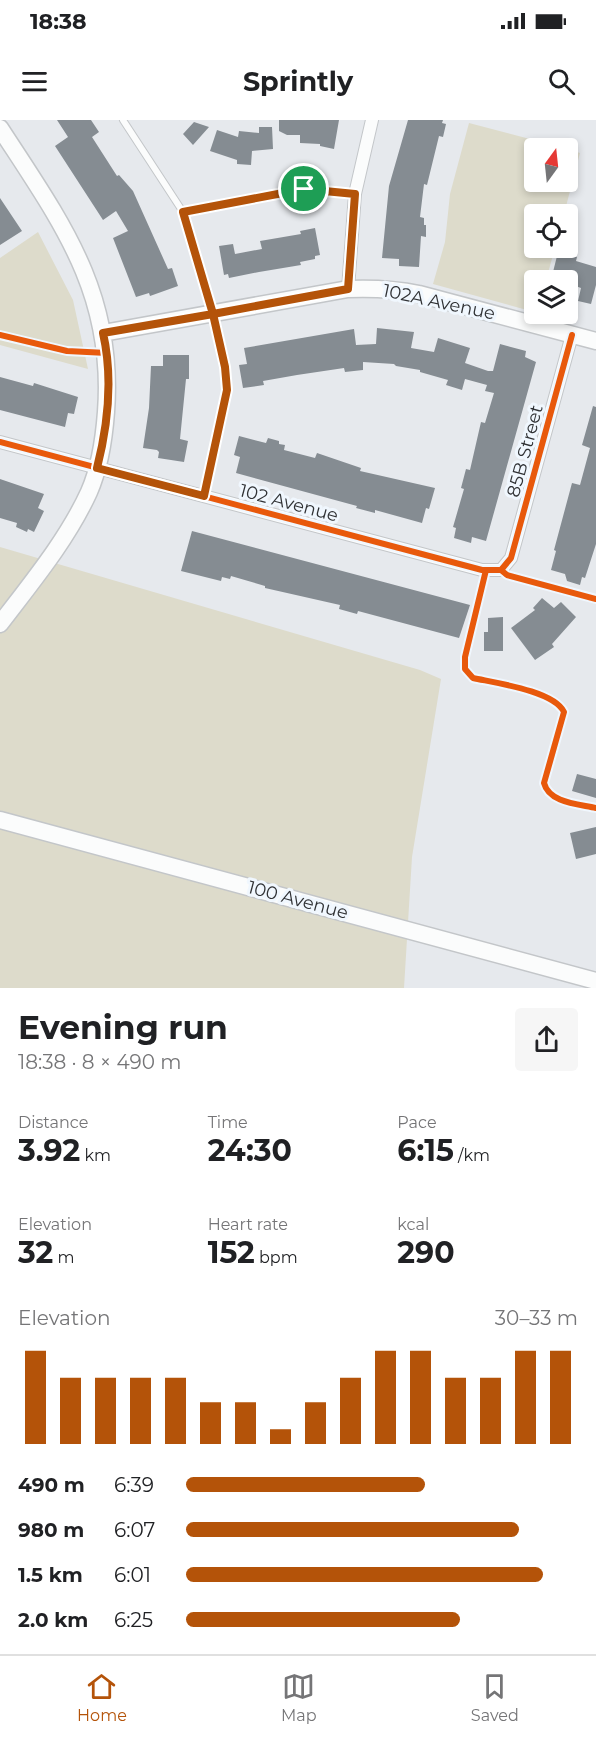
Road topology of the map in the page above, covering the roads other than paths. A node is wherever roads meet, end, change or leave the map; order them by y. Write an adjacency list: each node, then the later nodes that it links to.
1 (123, 120): 5 (lane)
2 (372, 120): 4 (street)
3 (0, 128): 8 (street)
4 (355, 194): 5 (lane); 6 (street)
5 (183, 212): 7 (lane)
6 (348, 289): 7 (street, 102A Avenue); 9 (street, 102A Avenue)
7 (213, 314): 8 (street, 102A Avenue); 13 (lane)
8 (103, 333): 12 (street)
9 (572, 335): 10 (street, 102A Avenue); 14 (street, 85B Street)
10 (596, 341)
11 (0, 442): 12 (street, 102 Avenue)
12 (97, 468): 13 (street, 102 Avenue); 15 (street)
13 (204, 496): 14 (street, 102 Avenue)
14 (501, 570)
15 (0, 624)
16 (0, 820): 17 (street, 100 Avenue)
17 (596, 981)

